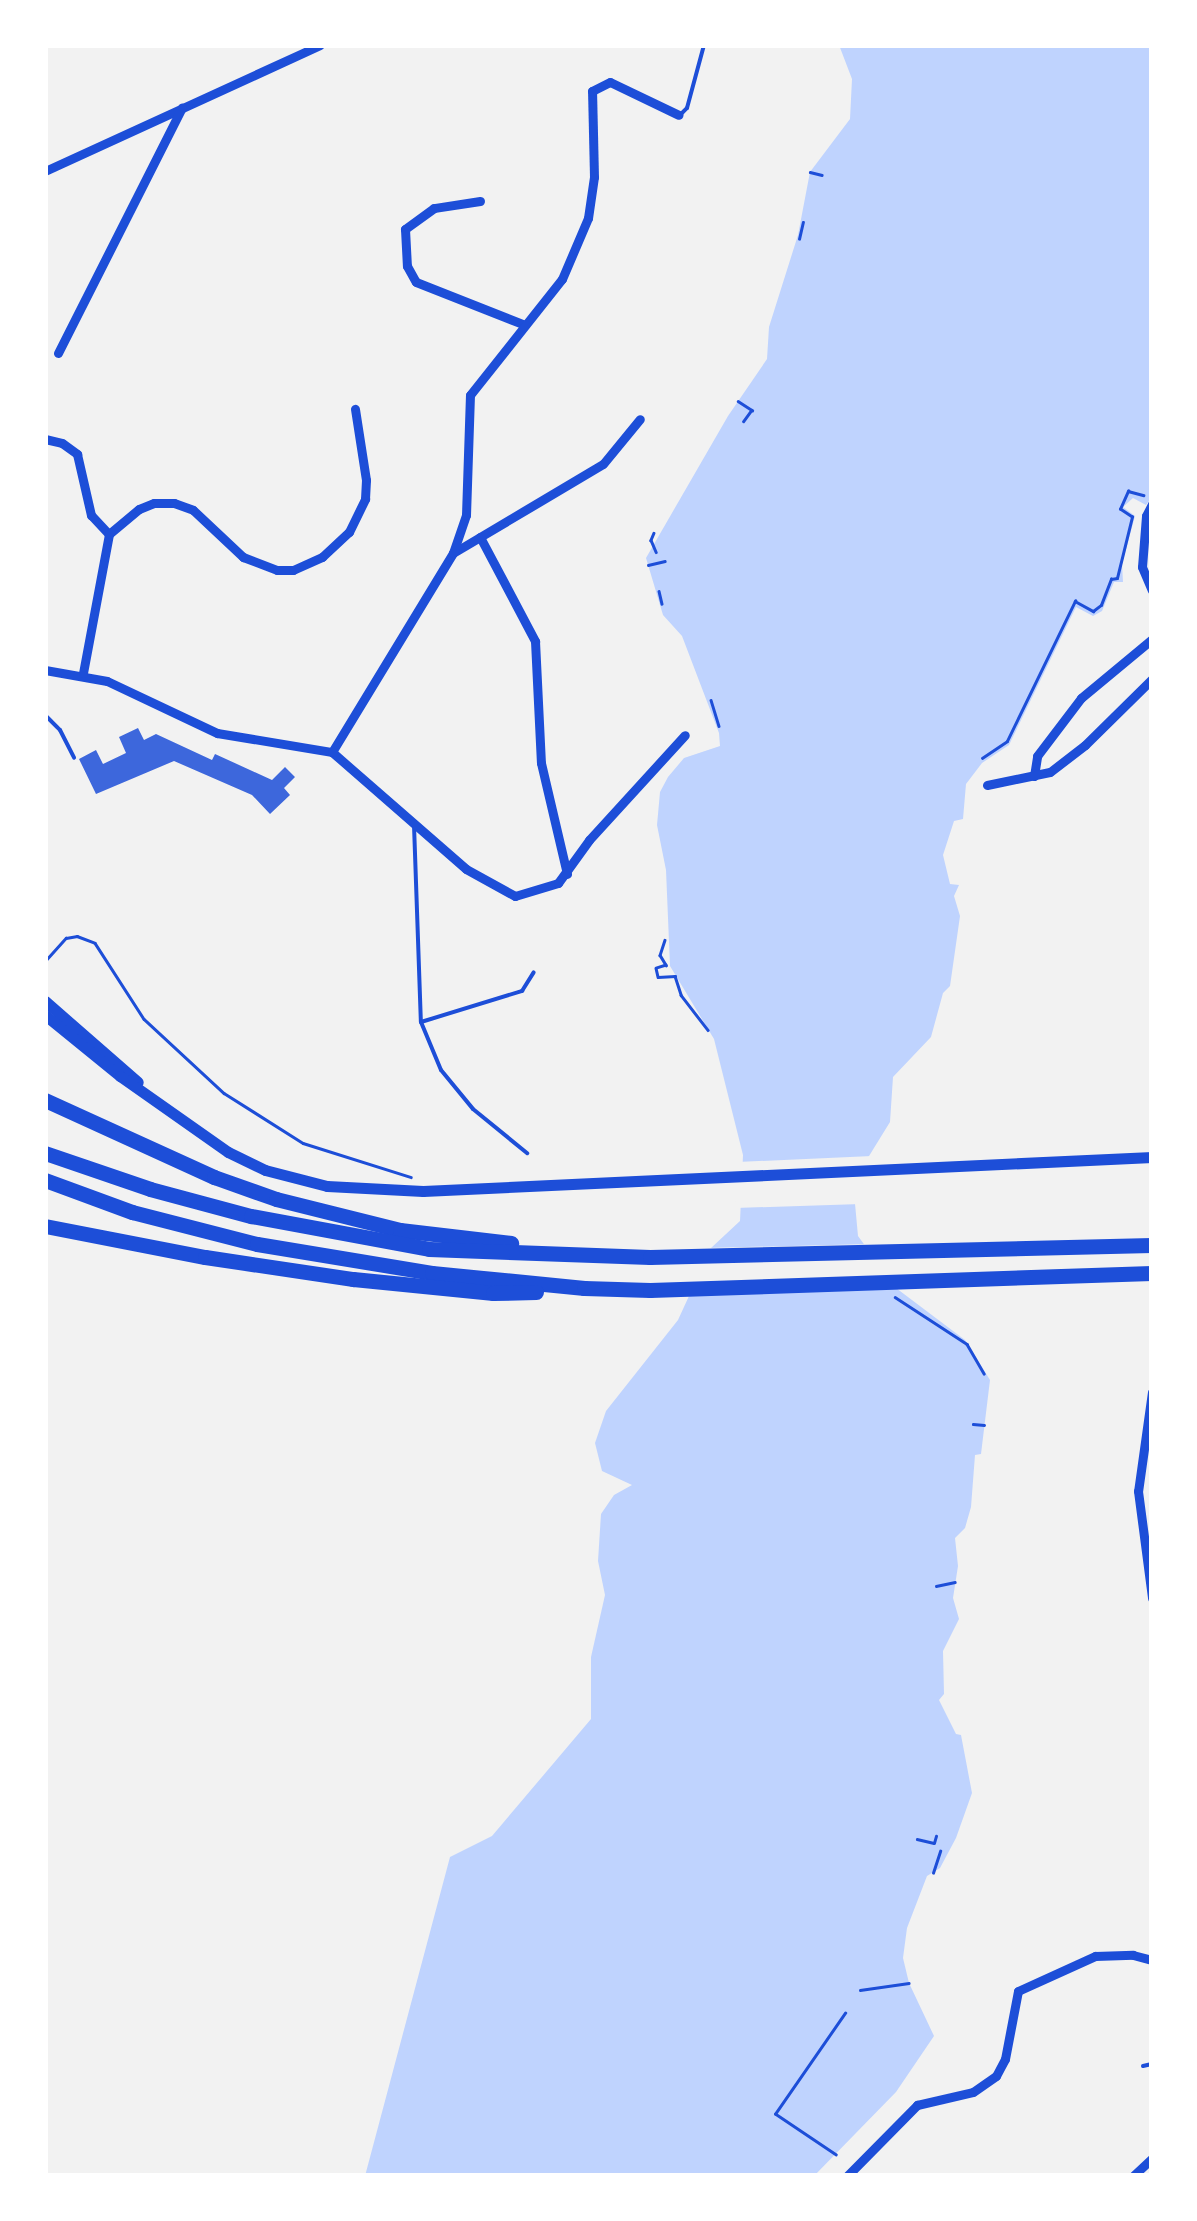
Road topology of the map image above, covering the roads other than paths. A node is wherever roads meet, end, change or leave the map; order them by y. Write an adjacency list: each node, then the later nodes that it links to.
1 (320, 45): 3 (street)
2 (704, 45): 4 (lane)
3 (182, 108): 5 (street); 8 (street)
4 (679, 115): 7 (street)
5 (45, 172)
6 (480, 200): 7 (street)
7 (524, 325): 15 (street)
8 (58, 353)
9 (354, 409): 13 (street)
10 (640, 419): 14 (street)
11 (45, 440): 13 (street)
12 (1152, 504): 16 (street)
13 (109, 534): 19 (street)
14 (480, 537): 15 (street); 28 (street)
15 (453, 553): 23 (street)
16 (1152, 590)
17 (1152, 638): 25 (street)
18 (45, 670): 19 (street)
19 (83, 673): 23 (street)
20 (1152, 679): 25 (street)
21 (45, 715): 24 (lane)
22 (686, 735): 28 (street)
23 (332, 752): 27 (street)
24 (74, 758)
25 (1034, 776): 26 (street)
26 (987, 785)
27 (414, 825): 28 (street); 32 (lane)
28 (566, 874)
29 (534, 972): 32 (lane)
30 (45, 1001): 34 (main road)
31 (45, 1015): 34 (main road)
32 (420, 1022): 36 (lane)
33 (45, 1100): 40 (highway)
34 (159, 1103): 37 (main road)
35 (45, 1153): 40 (highway)
36 (526, 1153)
37 (1152, 1157)
38 (45, 1180): 44 (highway)
39 (45, 1226): 44 (highway)
40 (428, 1241): 41 (highway)
41 (1152, 1244)
42 (1152, 1273): 43 (highway)
43 (1056, 1277): 44 (highway); 45 (highway)
44 (432, 1280)
45 (1152, 1284)
46 (1152, 1392): 47 (street)
47 (1152, 1598)
48 (1152, 1960): 52 (street)
49 (1152, 2064): 50 (lane)
50 (1143, 2066)
51 (1152, 2158): 53 (street)
52 (847, 2176)
53 (1133, 2176)

